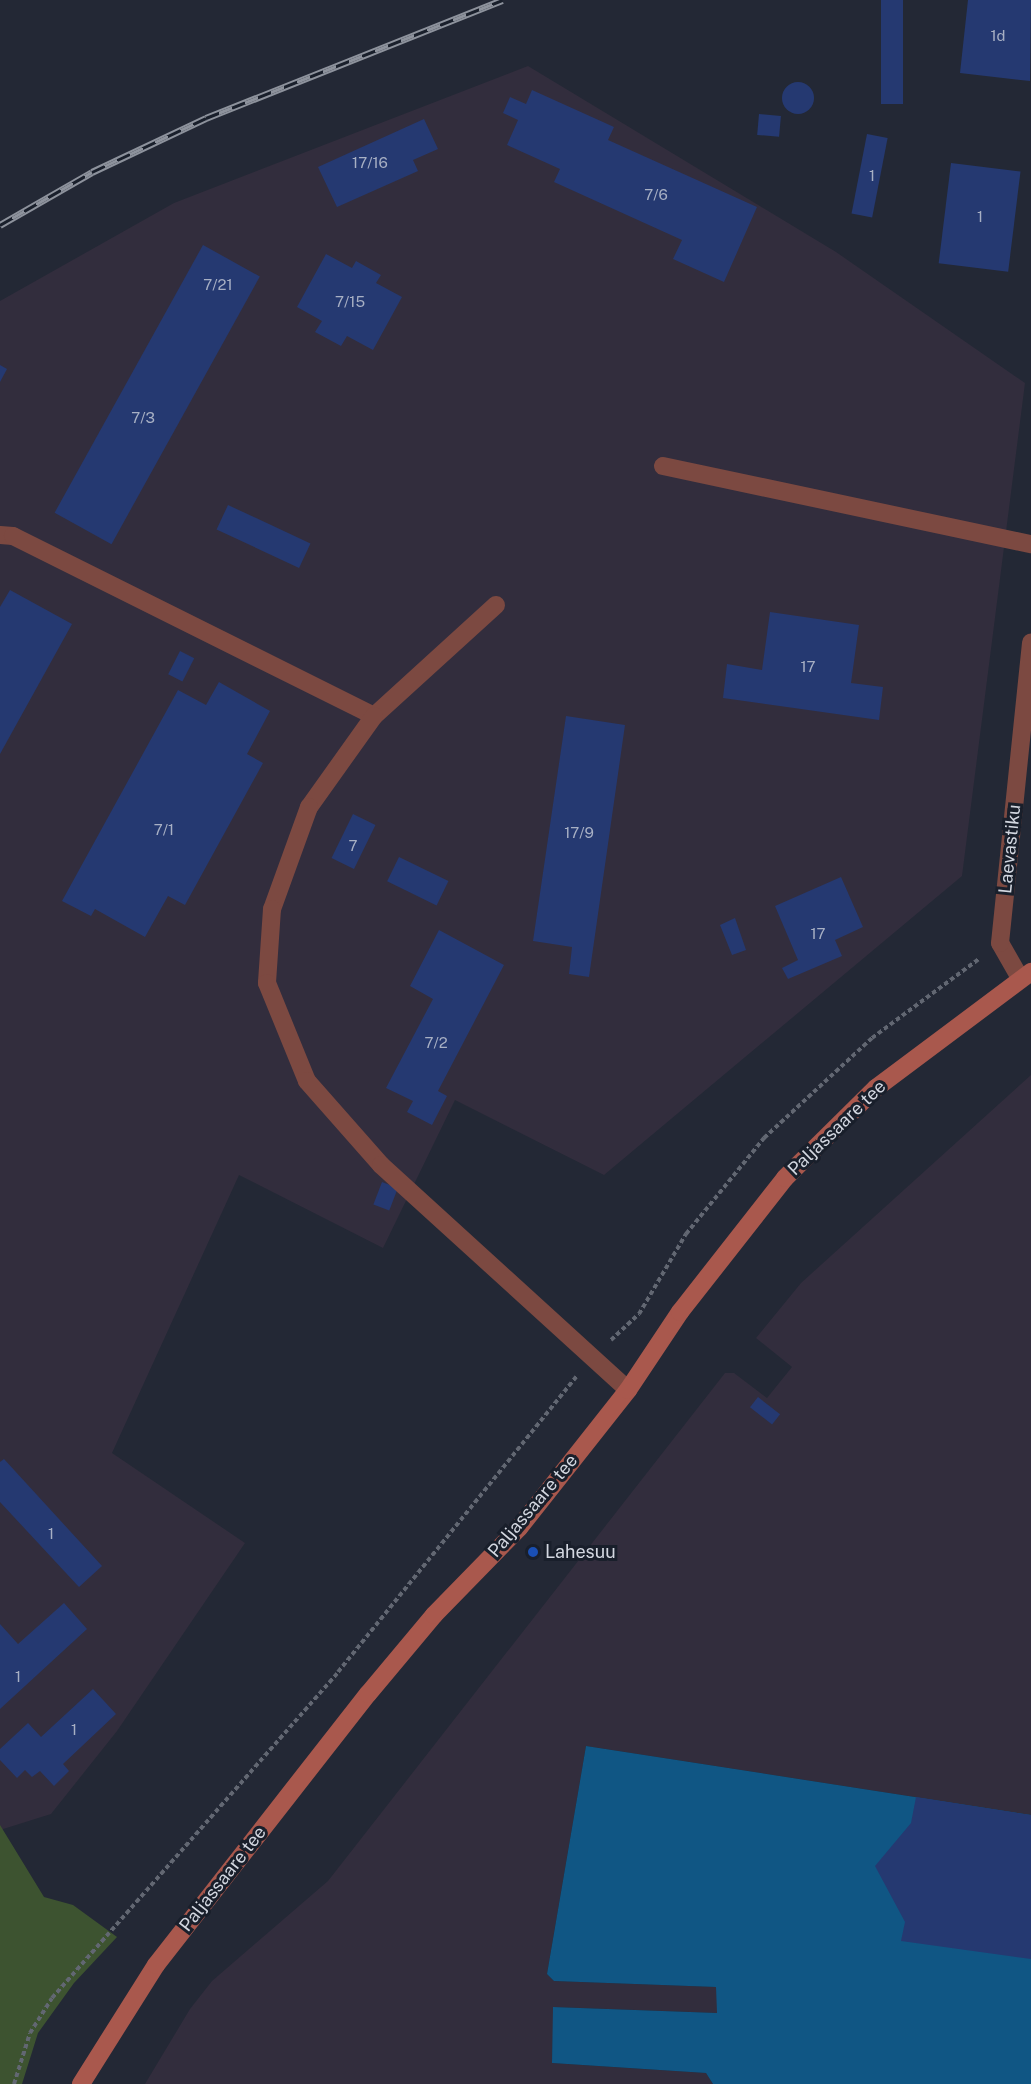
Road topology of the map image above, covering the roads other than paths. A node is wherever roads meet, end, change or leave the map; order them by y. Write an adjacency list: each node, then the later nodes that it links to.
1 (663, 466): 3 (street)
2 (0, 535): 6 (street)
3 (1031, 544)
4 (496, 605): 6 (street)
5 (1031, 643): 7 (street, Laevastiku)
6 (374, 716): 8 (street)
7 (1025, 975): 8 (street, Paljassaare tee)
8 (628, 1390): 9 (street, Paljassaare tee)
9 (81, 2084)

